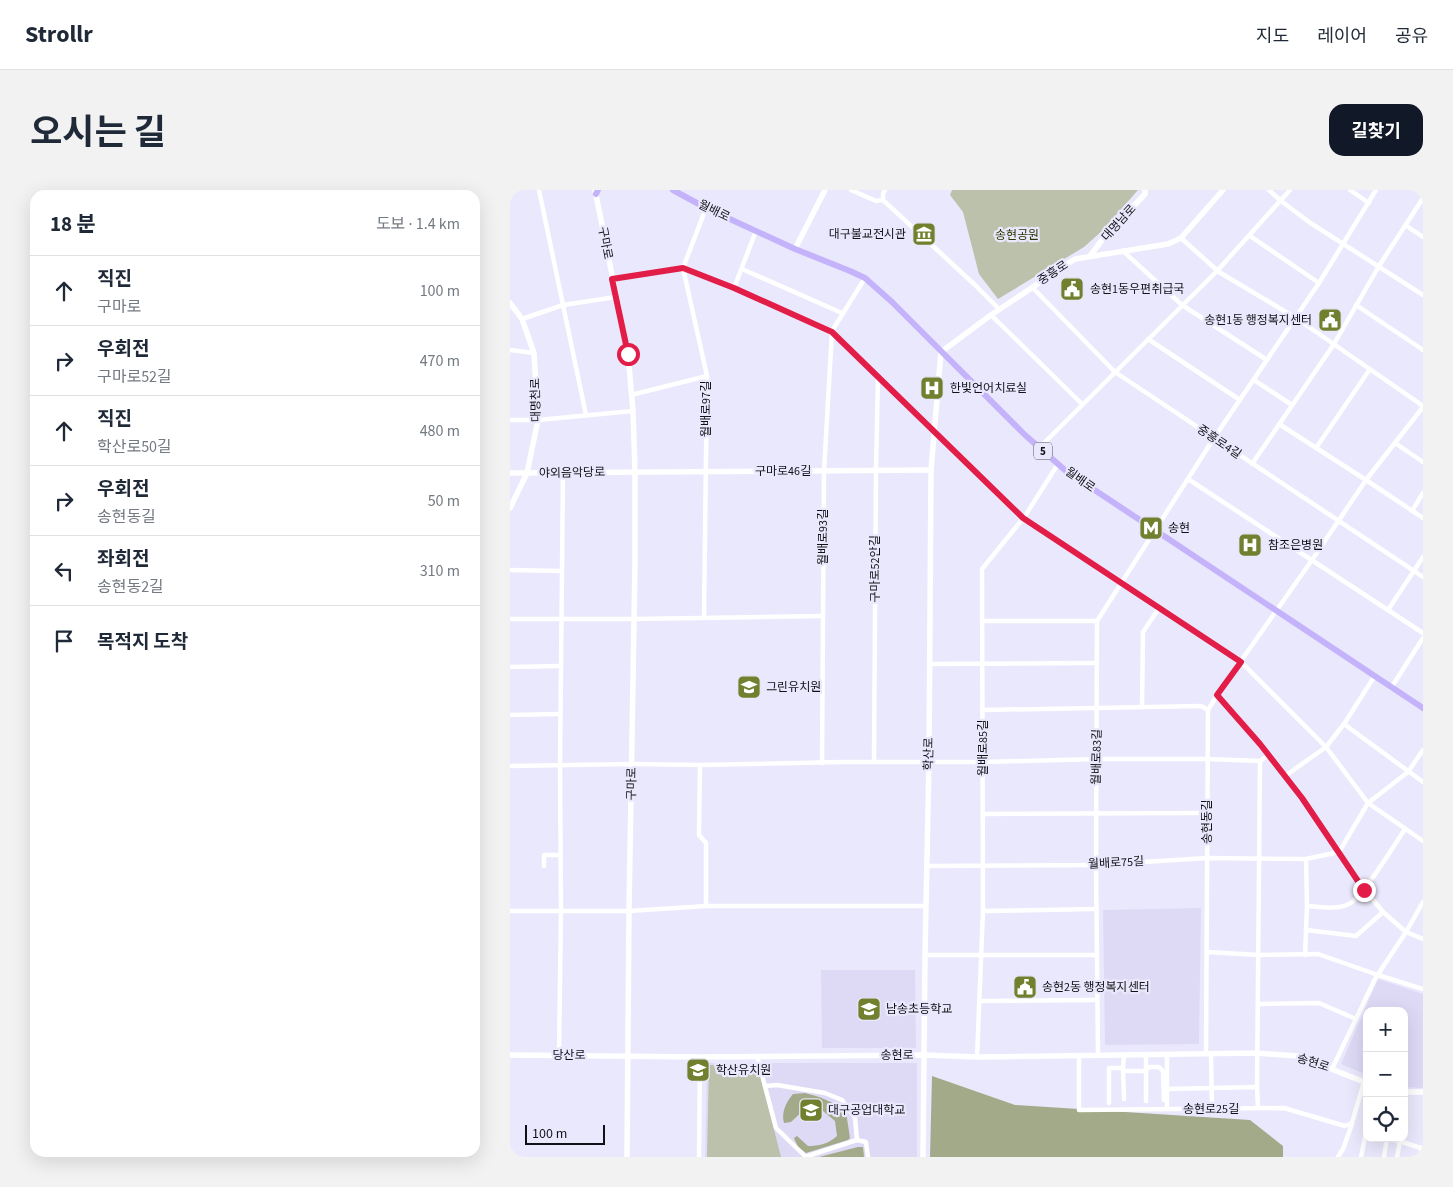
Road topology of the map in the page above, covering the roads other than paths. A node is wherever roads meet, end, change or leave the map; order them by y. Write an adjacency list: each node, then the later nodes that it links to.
1 (539, 190): 39 (street)
2 (673, 190): 17 (main road, 월배로 / 5)
3 (825, 190): 24 (main road)
4 (851, 190): 14 (street)
5 (885, 190): 14 (street)
6 (1223, 190): 22 (main road)
7 (1269, 190): 15 (street)
8 (1290, 190): 15 (street)
9 (1350, 190): 16 (street)
10 (1376, 190): 16 (street, 월배로83길)
11 (596, 191): 32 (main road, 구마로)
12 (1147, 192): 26 (main road, 대명남로)
13 (1423, 198): 18 (street)
14 (883, 200): 42 (street)
15 (1281, 201): 20 (street); 23 (street)
16 (1369, 203): 23 (street, 월배로83길)
17 (706, 208): 19 (main road, 월배로 / 5); 28 (street)
18 (1405, 225): 21 (street); 27 (street)
19 (756, 231): 24 (main road, 월배로 / 5); 29 (street)
20 (1250, 236): 30 (street); 33 (street)
21 (1423, 237)
22 (1181, 238): 25 (main road, 중흥로); 30 (street)
23 (1344, 244): 27 (street); 33 (street, 월배로83길)
24 (795, 249): 31 (main road, 월배로 / 5)
25 (1122, 251): 26 (main road, 중흥로); 40 (street)
26 (1090, 256): 34 (main road, 중흥로)
27 (1378, 266): 36 (street); 41 (street)
28 (683, 268): 32 (street); 35 (street); 57 (street, 월배로97길)
29 (742, 269): 35 (street); 43 (street)
30 (1217, 271): 40 (street); 45 (street)
31 (865, 278): 43 (street, 월배로93길); 52 (main road, 월배로 / 5)
32 (612, 279): 37 (main road, 구마로)
33 (1319, 282): 45 (street, 월배로83길)
34 (1032, 287): 42 (main road, 중흥로); 56 (street, 중흥로4길)
35 (734, 288): 47 (street)
36 (1423, 294)
37 (616, 297): 39 (street); 60 (main road, 구마로)
38 (510, 303): 46 (main road, 대명천로)
39 (563, 305): 46 (street); 66 (street)
40 (1182, 305): 48 (street); 54 (street)
41 (1356, 305): 49 (street); 51 (street)
42 (999, 309): 44 (main road, 중흥로)
43 (842, 313): 47 (street, 월배로93길)
44 (991, 315): 52 (main road, 중흥로); 62 (street)
45 (1296, 318): 49 (street); 54 (street, 월배로83길)
46 (522, 320): 53 (main road, 대명천로)
47 (832, 332): 58 (street); 80 (street, 월배로93길)
48 (1148, 339): 56 (street); 61 (street)
49 (1334, 344): 55 (street); 63 (street)
50 (510, 350): 53 (street)
51 (1423, 350)
52 (941, 352): 70 (main road, 학산로); 73 (main road, 월배로 / 5)
53 (534, 353): 68 (main road, 대명천로)
54 (1267, 360): 59 (street, 월배로83길)
55 (1370, 370): 64 (street); 74 (street)
56 (1115, 372): 62 (street); 71 (street, 중흥로4길)
57 (707, 376): 60 (street); 82 (street, 월배로97길)
58 (878, 376): 70 (street); 78 (street, 구마로52안길)
59 (1254, 380): 61 (street, 월배로83길); 63 (street)
60 (632, 395): 65 (main road, 구마로)
61 (1240, 400): 71 (street, 월배로83길)
62 (1082, 404): 73 (street)
63 (1292, 406): 69 (street)
64 (1423, 406): 72 (street, 송현동길)
65 (633, 411): 66 (street); 81 (main road, 구마로)
66 (586, 415): 68 (street)
67 (510, 420): 68 (street)
68 (538, 420): 84 (main road, 대명천로)
69 (1279, 424): 74 (street); 77 (street)
70 (934, 431): 79 (main road, 학산로); 91 (street)
71 (1214, 438): 77 (street, 중흥로4길); 86 (street, 월배로83길)
72 (1395, 443): 75 (street); 87 (street, 송현동길)
73 (1039, 448): 76 (main road, 월배로 / 5)
74 (1316, 448): 87 (street)
75 (1423, 462)
76 (1058, 464): 91 (street, 월배로85길); 94 (main road, 월배로 / 5)
77 (1252, 464): 93 (street, 중흥로4길)
78 (876, 470): 79 (main road, 구마로46길); 80 (main road, 구마로46길); 137 (street, 구마로52안길)
79 (931, 470): 117 (main road, 학산로)
80 (824, 471): 82 (main road, 구마로46길); 105 (street, 월배로93길)
81 (635, 472): 82 (main road, 구마로46길); 85 (main road, 야외음악당로); 109 (main road, 구마로)
82 (706, 472): 106 (street, 월배로97길)
83 (510, 473): 84 (main road, 야외음악당로)
84 (526, 473): 85 (main road, 야외음악당로); 89 (main road, 대명천로)
85 (563, 473): 98 (street)
86 (1188, 479): 94 (street, 월배로83길); 96 (street)
87 (1366, 480): 90 (street); 93 (street, 송현동길)
88 (1423, 493): 90 (street)
89 (510, 508)
90 (1412, 511): 92 (street)
91 (1023, 518): 101 (street); 110 (street, 월배로85길)
92 (1423, 518)
93 (1339, 520): 96 (street, 송현동길); 99 (street, 중흥로4길)
94 (1156, 531): 101 (street, 월배로83길); 103 (main road, 월배로 / 5)
95 (1423, 557): 99 (street)
96 (1312, 560): 103 (street, 송현동길); 104 (street)
97 (510, 570): 98 (street)
98 (562, 571): 108 (street)
99 (1414, 571): 100 (street, 중흥로4길); 104 (street)
100 (1423, 577)
101 (1120, 583): 102 (street); 111 (street, 월배로83길)
102 (1159, 608): 114 (street); 123 (street)
103 (1276, 610): 114 (street, 송현동길); 120 (main road, 월배로 / 5)
104 (1388, 610): 112 (street)
105 (823, 616): 106 (street); 140 (street, 월배로93길)
106 (704, 617): 109 (street)
107 (510, 619): 108 (street)
108 (561, 619): 109 (street); 118 (street)
109 (634, 619): 141 (main road, 구마로)
110 (982, 621): 111 (street); 115 (street, 월배로85길)
111 (1097, 621): 116 (street, 월배로83길)
112 (1423, 633)
113 (1423, 638): 121 (street)
114 (1241, 662): 122 (street, 송현동길); 131 (street)
115 (982, 663): 116 (street); 117 (street); 126 (street, 월배로85길)
116 (1096, 663): 124 (street, 월배로83길)
117 (930, 664): 138 (main road, 학산로)
118 (561, 666): 119 (street); 129 (street)
119 (510, 667)
120 (1374, 677): 121 (main road, 월배로 / 5); 130 (street)
121 (1391, 688): 125 (main road, 월배로 / 5)
122 (1217, 695): 127 (street, 송현동길); 133 (street)
123 (1142, 707): 124 (street); 127 (street)
124 (1098, 708): 126 (street); 134 (street, 월배로83길)
125 (1423, 708)
126 (982, 710): 139 (street, 월배로85길)
127 (1208, 710): 135 (street, 송현동길)
128 (510, 714): 129 (street)
129 (560, 714): 142 (street)
130 (1344, 724): 131 (street); 145 (street)
131 (1326, 747): 146 (street); 148 (street)
132 (1423, 750): 145 (street)
133 (1268, 755): 136 (street); 146 (street)
134 (1097, 759): 135 (street); 139 (street); 149 (street, 월배로83길)
135 (1207, 759): 136 (street); 150 (street, 송현동길)
136 (1260, 761): 157 (street)
137 (874, 762): 138 (street); 140 (street)
138 (929, 762): 139 (street); 162 (main road, 학산로)
139 (983, 762): 151 (street, 월배로85길)
140 (822, 763): 143 (street)
141 (632, 764): 142 (street); 143 (street); 171 (main road, 구마로)
142 (560, 765): 144 (street); 155 (street)
143 (700, 765): 165 (street)
144 (510, 766)
145 (1408, 772): 147 (street); 148 (street)
146 (1285, 776): 154 (street)
147 (1423, 782)
148 (1368, 804): 152 (street); 154 (street)
149 (1096, 813): 150 (street); 151 (street); 160 (street, 월배로83길)
150 (1207, 813): 156 (street, 송현동길)
151 (983, 814): 159 (street, 월배로85길)
152 (1405, 829): 153 (street); 163 (street)
153 (1423, 841)
154 (1339, 852): 158 (street, 월배로75길); 163 (street)
155 (560, 855): 161 (street); 170 (street)
156 (1207, 858): 157 (street, 월배로75길); 160 (street, 월배로75길); 177 (street, 송현동길)
157 (1259, 858): 158 (street, 월배로75길); 181 (street)
158 (1306, 859): 167 (street)
159 (983, 865): 160 (street, 월배로75길); 162 (street, 월배로75길); 172 (street, 월배로85길)
160 (1096, 865): 168 (street, 월배로83길)
161 (544, 866)
162 (927, 866): 166 (main road, 학산로)
163 (1364, 890): 167 (street); 173 (street)
164 (1423, 902): 175 (street)
165 (706, 906): 166 (street); 171 (street)
166 (926, 906): 178 (main road, 학산로)
167 (1307, 906): 174 (street)
168 (1096, 909): 172 (street); 180 (street, 월배로83길)
169 (510, 911): 170 (street)
170 (561, 911): 171 (street); 193 (street)
171 (629, 911): 197 (main road, 구마로)
172 (983, 911): 179 (street, 월배로85길)
173 (1383, 912): 174 (street); 175 (street)
174 (1306, 930): 182 (street)
175 (1406, 932): 176 (street); 183 (street)
176 (1423, 939)
177 (1207, 952): 181 (street); 191 (street, 송현동길)
178 (925, 955): 179 (street); 194 (main road, 학산로)
179 (981, 955): 180 (street); 185 (street, 월배로85길)
180 (1097, 955): 186 (street, 월배로83길)
181 (1259, 955): 182 (street); 187 (street)
182 (1306, 955): 183 (street)
183 (1378, 976): 184 (street); 188 (street)
184 (1423, 989)
185 (979, 1000): 186 (street); 202 (street, 월배로85길)
186 (1098, 1000): 200 (street, 월배로83길)
187 (1258, 1004): 188 (street); 189 (street)
188 (1356, 1019): 203 (street)
189 (1256, 1053): 191 (main road, 송현로); 203 (main road, 송현로); 209 (street)
190 (1167, 1054): 191 (main road, 송현로); 196 (main road, 송현로); 210 (street)
191 (1208, 1054): 208 (street, 송현동길)
192 (510, 1055): 193 (main road, 당산로)
193 (559, 1055): 197 (main road, 당산로)
194 (924, 1055): 198 (main road, 송현로); 202 (main road, 송현로); 232 (main road, 학산로)
195 (1124, 1055): 196 (main road, 송현로); 200 (main road, 송현로); 204 (street)
196 (1146, 1055): 205 (street)
197 (627, 1056): 201 (main road, 송현로); 228 (main road, 구마로)
198 (757, 1056): 201 (main road, 송현로); 207 (street)
199 (1079, 1056): 200 (main road, 송현로); 202 (main road, 송현로); 219 (street, 송현로25길)
200 (1098, 1056)
201 (700, 1057): 229 (street)
202 (977, 1057)
203 (1332, 1069): 206 (main road, 송현로)
204 (1123, 1070): 205 (street); 214 (street); 217 (street)
205 (1146, 1071): 215 (street); 216 (street)
206 (1363, 1082)
207 (765, 1086): 222 (street); 230 (street)
208 (1211, 1088): 209 (street); 210 (street); 220 (street, 송현동길)
209 (1257, 1088): 218 (street)
210 (1167, 1089): 219 (street)
211 (1363, 1089): 221 (street)
212 (1408, 1092): 213 (main road)
213 (1423, 1092)
214 (1124, 1099)
215 (1164, 1100)
216 (1146, 1101)
217 (1109, 1102)
218 (1258, 1108): 220 (street, 송현로25길); 221 (street, 송현로25길)
219 (1167, 1109): 220 (street, 송현로25길)
220 (1212, 1109)
221 (1352, 1123): 233 (street)
222 (857, 1140): 230 (street); 231 (street)
223 (1364, 1142): 234 (street)
224 (1387, 1142): 235 (street)
225 (1400, 1142): 236 (street)
226 (1403, 1142): 227 (street)
227 (1422, 1148): 237 (street)
228 (627, 1157)
229 (699, 1157)
230 (805, 1157)
231 (868, 1157)
232 (923, 1157)
233 (1338, 1157)
234 (1361, 1157)
235 (1384, 1157)
236 (1397, 1157)
237 (1421, 1157)

